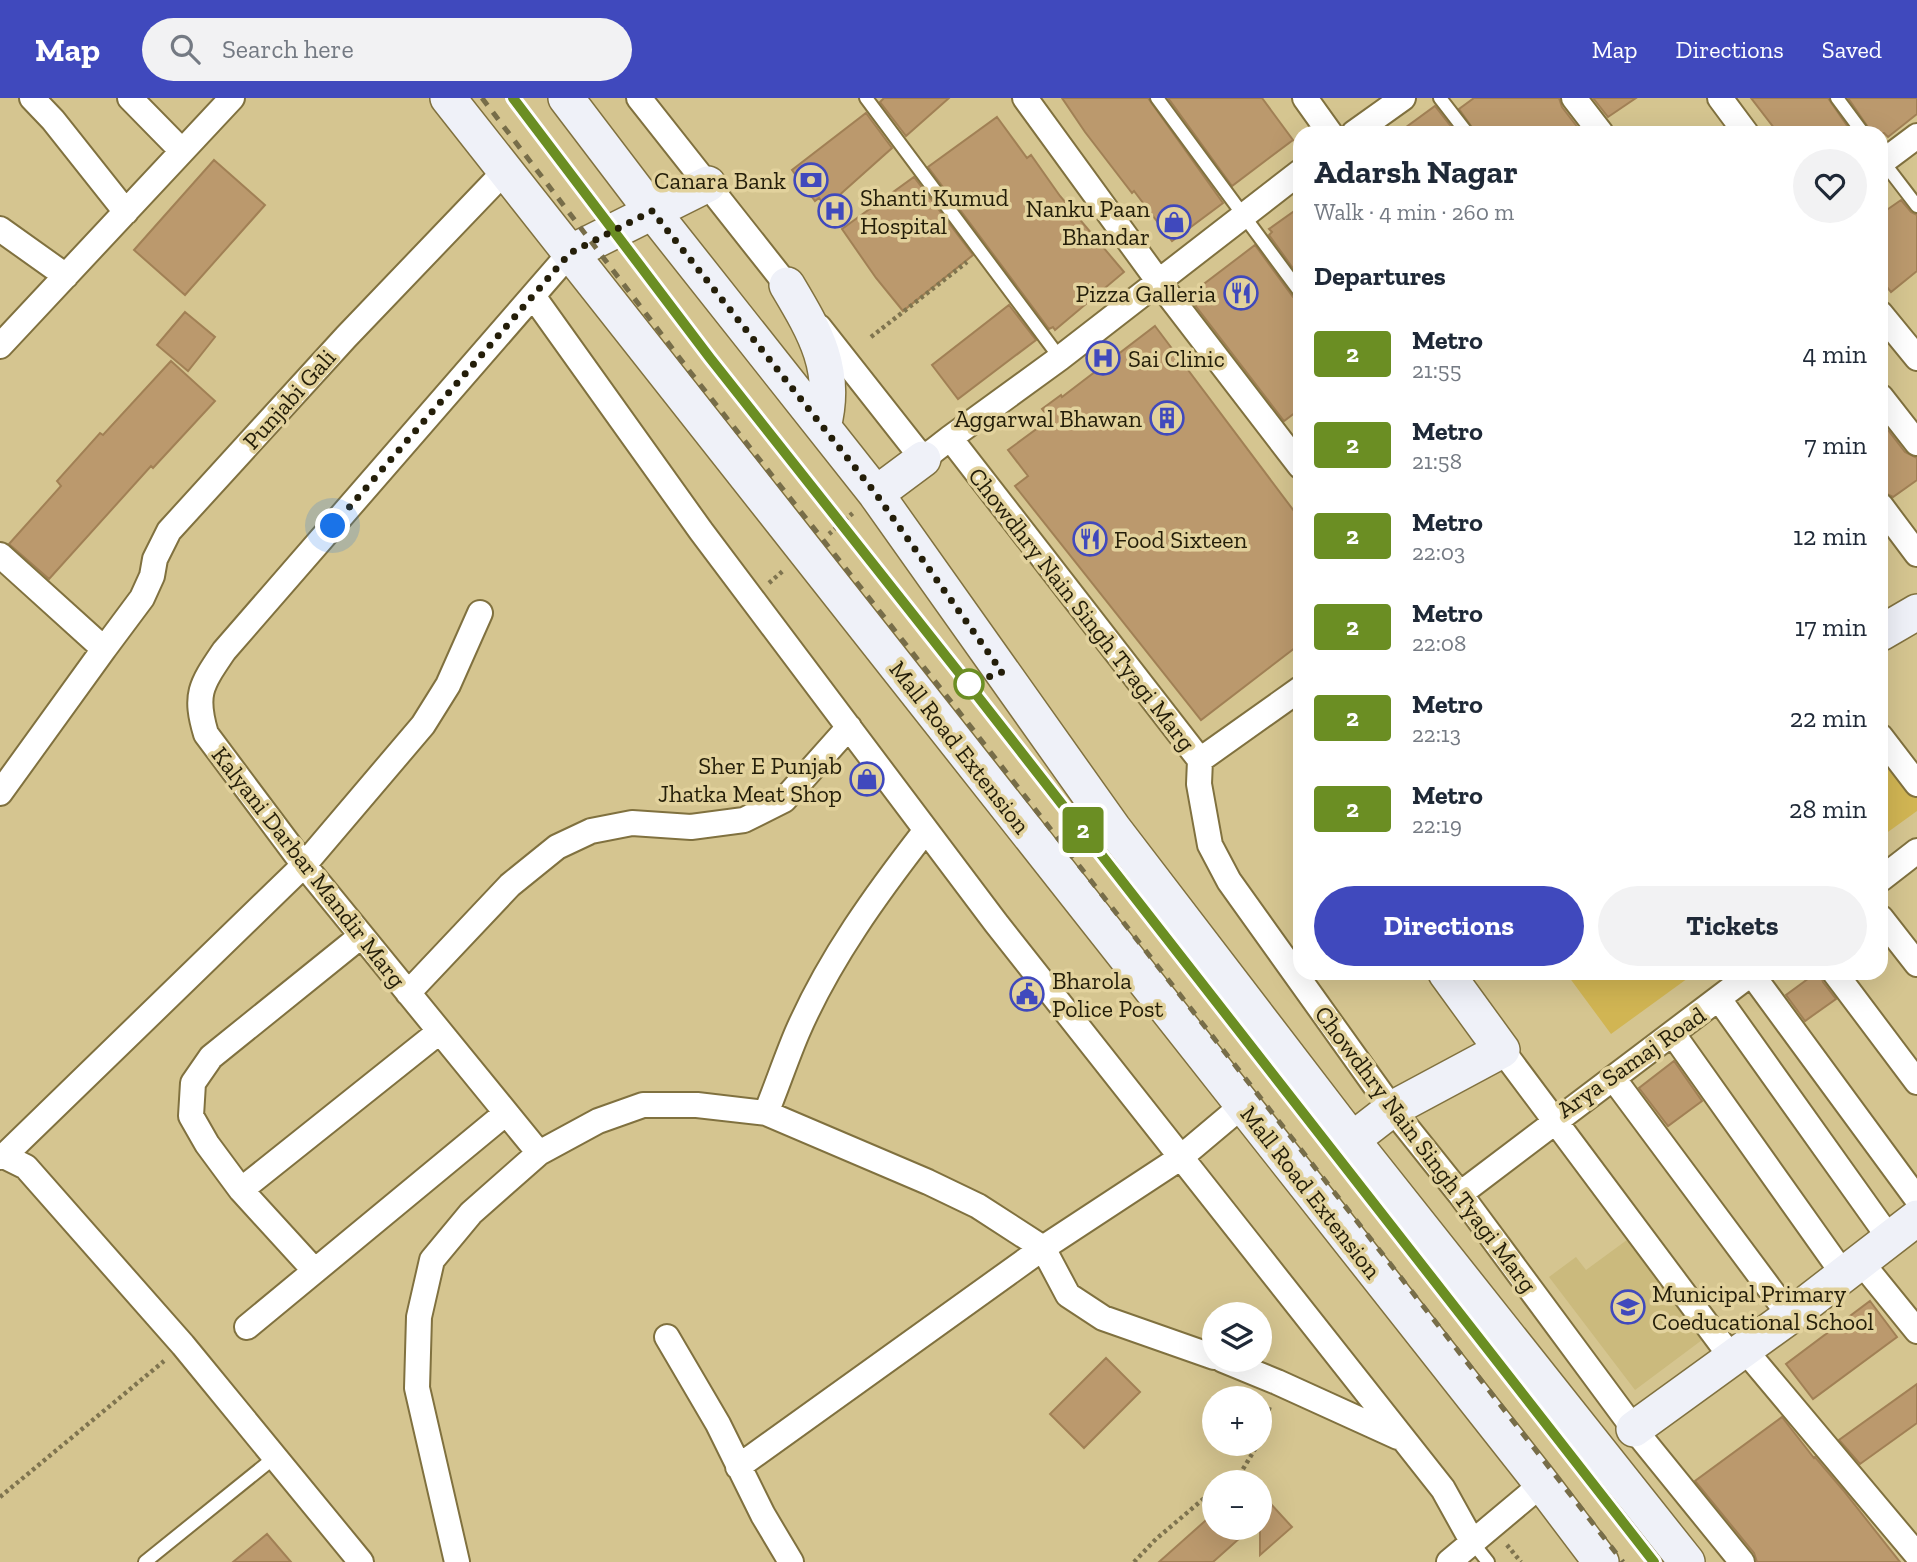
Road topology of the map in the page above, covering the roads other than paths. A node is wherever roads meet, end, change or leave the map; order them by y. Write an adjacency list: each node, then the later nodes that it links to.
1 (32, 98): 31 (street)
2 (131, 98): 23 (street)
3 (232, 98): 23 (street)
4 (448, 98): 26 (main road, Mall Road Extension)
5 (566, 98): 30 (main road)
6 (639, 98): 28 (street)
7 (866, 98): 42 (lane)
8 (1025, 98): 36 (street)
9 (1157, 98): 32 (lane)
10 (1305, 98): 16 (street)
11 (1403, 98): 17 (street)
12 (1440, 98): 18 (lane)
13 (1574, 98): 19 (street)
14 (1720, 98): 20 (street)
15 (1837, 98): 21 (lane)
16 (1325, 126)
17 (1364, 126)
18 (1462, 126)
19 (1596, 126)
20 (1740, 126)
21 (1858, 126)
22 (1917, 136): 24 (street)
23 (181, 150): 31 (street)
24 (1888, 157)
25 (1888, 169): 29 (lane)
26 (505, 171): 34 (main road, Mall Road Extension); 57 (street, Punjabi Gali)
27 (1293, 177): 32 (street)
28 (708, 184): 30 (main road); 38 (street)
29 (1917, 206)
30 (652, 211): 34 (main road); 45 (main road)
31 (126, 212): 35 (street)
32 (1243, 215): 36 (street); 37 (lane)
33 (0, 229): 35 (street)
34 (570, 253): 39 (street, Kalyani Darbar Mandir Marg); 84 (main road, Mall Road Extension)
35 (66, 275): 41 (street)
36 (1159, 280): 42 (street); 48 (street)
37 (1293, 283)
38 (787, 285): 45 (main road); 49 (street)
39 (533, 296): 59 (street); 66 (street, Kalyani Darbar Mandir Marg)
40 (1888, 323): 43 (street)
41 (0, 346)
42 (1060, 358): 46 (street)
43 (1917, 358)
44 (1888, 406): 47 (street)
45 (823, 427): 50 (main road)
46 (950, 438): 49 (street); 61 (street, Chowdhry Nain Singh Tyagi Marg)
47 (1917, 443)
48 (1293, 457)
49 (923, 459): 50 (main road)
50 (876, 494): 89 (main road)
51 (1888, 515): 52 (street)
52 (1917, 554)
53 (0, 555): 57 (street)
54 (1917, 612): 56 (main road)
55 (480, 613): 66 (street)
56 (1888, 626)
57 (104, 649): 63 (street, Punjabi Gali)
58 (1293, 694): 61 (street)
59 (849, 727): 64 (street); 77 (street)
60 (1888, 746): 62 (street)
61 (1200, 760): 71 (street, Chowdhry Nain Singh Tyagi Marg)
62 (1917, 784)
63 (0, 793)
64 (926, 830): 86 (street); 92 (street)
65 (1916, 855): 67 (street)
66 (303, 865): 69 (street, Kalyani Darbar Mandir Marg); 91 (street)
67 (1888, 874)
68 (1888, 927): 70 (street)
69 (361, 936): 77 (street, Kalyani Darbar Mandir Marg); 93 (street)
70 (1917, 964)
71 (1293, 971)
72 (1299, 980): 85 (street, Chowdhry Nain Singh Tyagi Marg)
73 (1451, 980): 81 (main road, Arya Samaj Road)
74 (1742, 980): 78 (street, Arya Samaj Road)
75 (1756, 980): 95 (street)
76 (1840, 980): 83 (street)
77 (408, 993): 79 (street, Kalyani Darbar Mandir Marg)
78 (1719, 999): 80 (street, Arya Samaj Road); 96 (street)
79 (439, 1032): 87 (street, Kalyani Darbar Mandir Marg); 93 (street)
80 (1673, 1034): 82 (street, Arya Samaj Road); 98 (street)
81 (1502, 1050): 85 (main road); 88 (street, Arya Samaj Road)
82 (1613, 1078): 88 (street, Arya Samaj Road); 100 (street)
83 (1917, 1082)
84 (1243, 1105): 92 (street); 111 (main road, Mall Road Extension)
85 (1392, 1109): 89 (main road); 94 (street, Chowdhry Nain Singh Tyagi Marg)
86 (766, 1112): 90 (street); 97 (street)
87 (506, 1113): 90 (street, Kalyani Darbar Mandir Marg); 99 (street)
88 (1554, 1122): 94 (street); 105 (street)
89 (1352, 1140): 121 (main road)
90 (539, 1153): 116 (street)
91 (2, 1156): 109 (street)
92 (1181, 1157): 97 (street); 108 (street)
93 (241, 1190): 99 (street)
94 (1460, 1194): 107 (street, Chowdhry Nain Singh Tyagi Marg)
95 (1917, 1199)
96 (1904, 1228): 98 (main road)
97 (1043, 1248): 104 (street); 110 (street)
98 (1852, 1268): 100 (main road); 102 (street)
99 (315, 1271): 101 (street)
100 (1790, 1316): 105 (main road)
101 (247, 1327)
102 (1917, 1331)
103 (667, 1337): 110 (street)
104 (1202, 1353)
105 (1738, 1354): 107 (main road); 113 (street)
106 (1253, 1372): 108 (street)
107 (1634, 1429): 122 (street, Chowdhry Nain Singh Tyagi Marg)
108 (1402, 1438): 112 (street)
109 (275, 1457): 114 (lane); 115 (street)
110 (738, 1467): 117 (street)
111 (1542, 1484): 112 (street); 120 (main road, Mall Road Extension)
112 (1473, 1543): 118 (street); 119 (lane)
113 (1917, 1556)
114 (145, 1562)
115 (361, 1562)
116 (457, 1562)
117 (791, 1562)
118 (1449, 1562)
119 (1488, 1562)
120 (1601, 1562)
121 (1687, 1562)
122 (1742, 1562)

